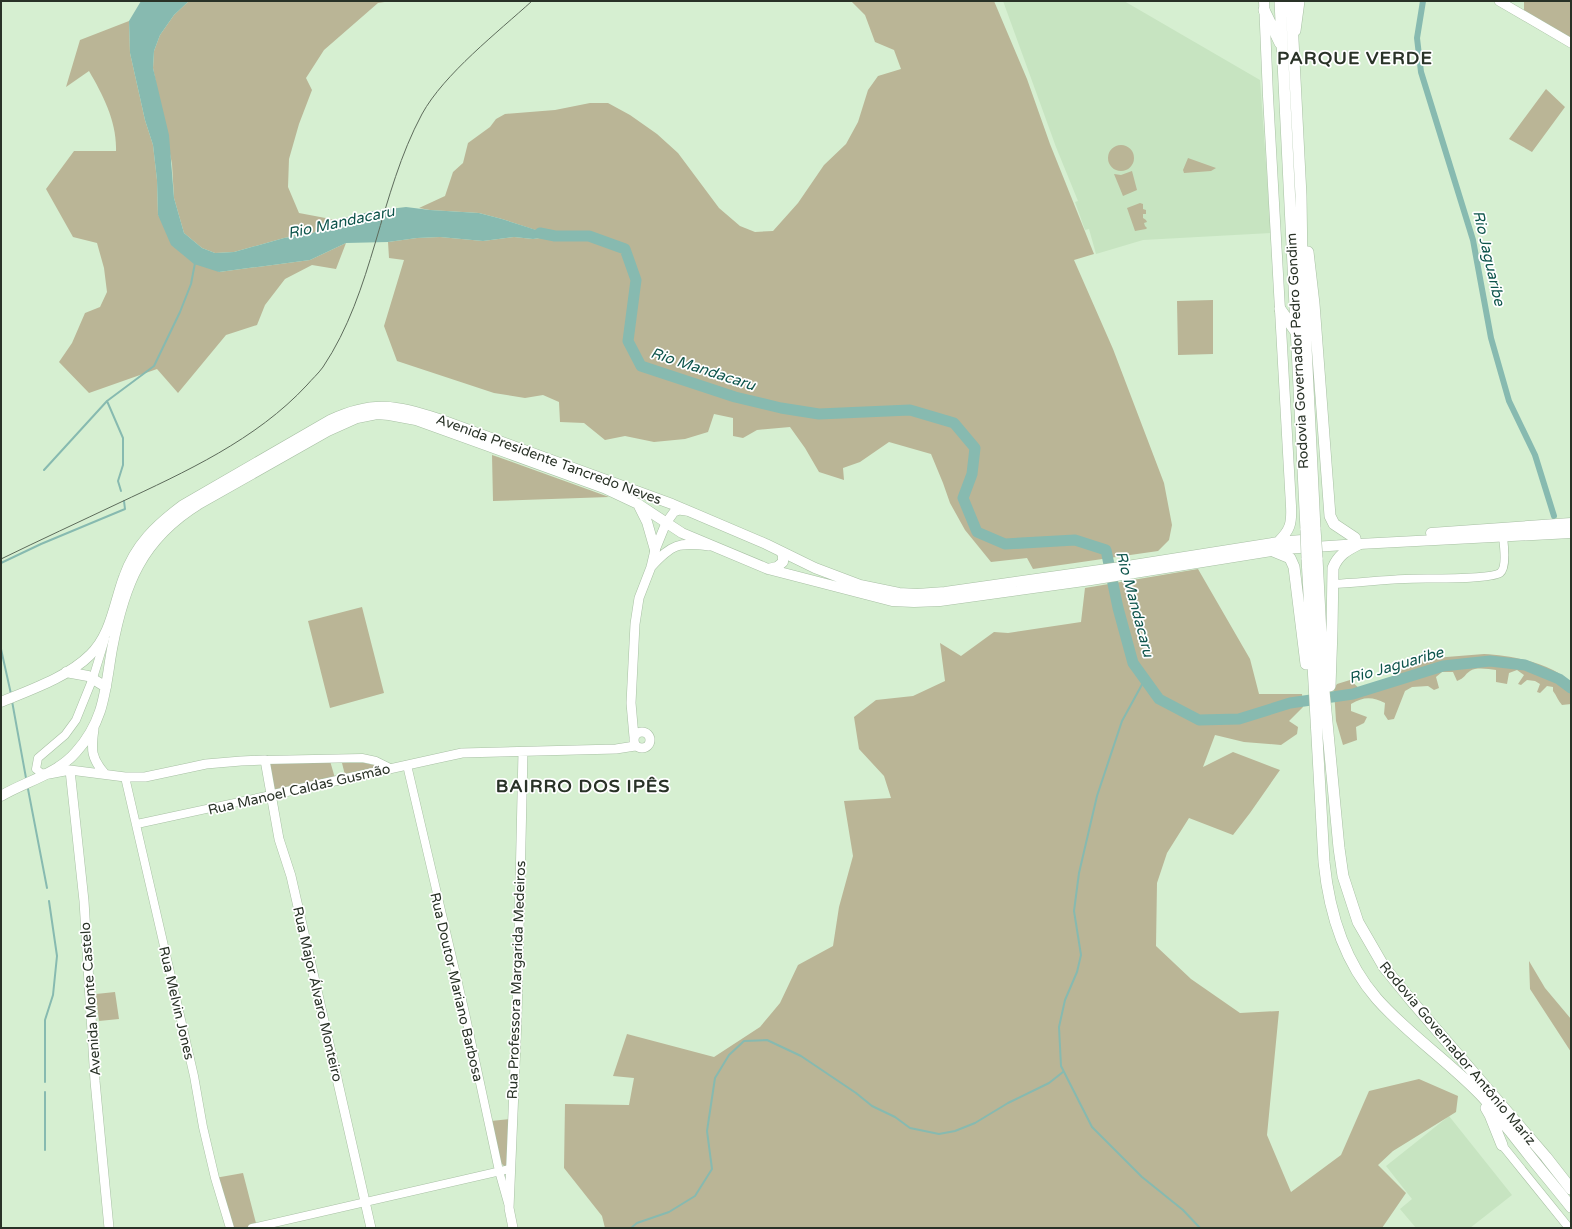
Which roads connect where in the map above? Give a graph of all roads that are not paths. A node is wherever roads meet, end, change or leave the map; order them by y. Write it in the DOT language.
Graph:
graph roads {
  1 [pos="1280,1"];
  2 [pos="1290,1"];
  3 [pos="1300,1"];
  4 [pos="1499,1"];
  5 [pos="1264,5"];
  6 [pos="1571,43"];
  7 [pos="1287,50"];
  8 [pos="1301,196"];
  9 [pos="1280,309"];
  10 [pos="1296,333"];
  11 [pos="638,504"];
  12 [pos="688,511"];
  13 [pos="666,523"];
  14 [pos="1571,523"];
  15 [pos="1571,533"];
  16 [pos="1504,537"];
  17 [pos="1357,541"];
  18 [pos="1310,543"];
  19 [pos="710,546"];
  20 [pos="1275,547"];
  21 [pos="654,550"];
  22 [pos="780,551"];
  23 [pos="651,568"];
  24 [pos="768,570"];
  25 [pos="1090,576"];
  26 [pos="1332,584"];
  27 [pos="111,621"];
  28 [pos="66,672"];
  29 [pos="93,678"];
  30 [pos="106,687"];
  31 [pos="1320,694"];
  32 [pos="633,695"];
  33 [pos="1,702"];
  34 [pos="1321,719"];
  35 [pos="94,728"];
  36 [pos="645,732"];
  37 [pos="635,741"];
  38 [pos="523,752"];
  39 [pos="265,760"];
  40 [pos="407,765"];
  41 [pos="390,768"];
  42 [pos="70,770"];
  43 [pos="48,774"];
  44 [pos="106,774"];
  45 [pos="125,777"];
  46 [pos="271,795"];
  47 [pos="1,796"];
  48 [pos="137,824"];
  49 [pos="1462,1076"];
  50 [pos="1502,1145"];
  51 [pos="510,1169"];
  52 [pos="499,1171"];
  53 [pos="1571,1189"];
  54 [pos="365,1202"];
  55 [pos="1571,1207"];
  56 [pos="509,1208"];
  57 [pos="109,1228"];
  58 [pos="230,1228"];
  59 [pos="252,1228"];
  60 [pos="371,1228"];
  61 [pos="513,1228"];
  62 [pos="1569,1228"];
  1 -- 7 [label="highway, Rodovia Governador Pedro Gondim"];
  2 -- 7 [label="highway, Rodovia Governador Pedro Gondim"];
  3 -- 7 [label="main road"];
  4 -- 6 [label="main road"];
  5 -- 7 [label="highway"];
  5 -- 9 [label="main road"];
  7 -- 8 [label="highway, Rodovia Governador Pedro Gondim"];
  7 -- 10 [label="highway, Rodovia Governador Pedro Gondim"];
  8 -- 17 [label="highway"];
  8 -- 18 [label="highway, Rodovia Governador Pedro Gondim"];
  9 -- 10 [label="highway"];
  9 -- 20 [label="main road"];
  10 -- 18 [label="highway, Rodovia Governador Pedro Gondim"];
  11 -- 13 [label="main road, Avenida Presidente Tancredo Neves"];
  11 -- 21 [label="main road"];
  11 -- 30 [label="main road, Avenida Presidente Tancredo Neves"];
  12 -- 13 [label="main road"];
  12 -- 22 [label="main road, Avenida Presidente Tancredo Neves"];
  12 -- 27 [label="main road, Avenida Presidente Tancredo Neves"];
  13 -- 19 [label="main road, Avenida Presidente Tancredo Neves"];
  13 -- 21 [label="main road"];
  14 -- 17 [label="main road"];
  15 -- 16 [label="main road"];
  16 -- 17 [label="main road"];
  16 -- 26 [label="street"];
  17 -- 18 [label="main road, Avenida Presidente Tancredo Neves"];
  17 -- 26 [label="highway"];
  18 -- 20 [label="main road, Avenida Presidente Tancredo Neves"];
  18 -- 31 [label="highway, Rodovia Governador Pedro Gondim"];
  19 -- 23 [label="main road"];
  19 -- 24 [label="main road, Avenida Presidente Tancredo Neves"];
  20 -- 25 [label="main road, Avenida Presidente Tancredo Neves"];
  20 -- 31 [label="highway"];
  21 -- 23 [label="main road"];
  22 -- 24 [label="main road"];
  22 -- 25 [label="main road, Avenida Presidente Tancredo Neves"];
  23 -- 32 [label="main road"];
  24 -- 25 [label="main road, Avenida Presidente Tancredo Neves"];
  26 -- 31 [label="highway"];
  27 -- 28 [label="main road"];
  27 -- 29 [label="street, Avenida Presidente Tancredo Neves"];
  28 -- 29 [label="main road"];
  28 -- 33 [label="main road"];
  29 -- 30 [label="main road"];
  29 -- 43 [label="street, Avenida Presidente Tancredo Neves"];
  30 -- 35 [label="main road, Avenida Presidente Tancredo Neves"];
  31 -- 34 [label="highway"];
  31 -- 34 [label="highway, Rodovia Governador Antônio Mariz"];
  32 -- 36 [label="main road"];
  32 -- 37 [label="main road"];
  34 -- 49 [label="highway, Rodovia Governador Antônio Mariz"];
  34 -- 53 [label="highway, Rodovia Governador Antônio Mariz"];
  35 -- 43 [label="main road, Avenida Presidente Tancredo Neves"];
  35 -- 44 [label="main road, Avenida Presidente Tancredo Neves"];
  36 -- 37 [label="main road"];
  36 -- 37 [label="main road"];
  37 -- 38 [label="main road, Rua Manoel Caldas Gusmão"];
  38 -- 40 [label="main road, Rua Manoel Caldas Gusmão"];
  38 -- 51 [label="main road, Rua Professora Margarida Medeiros"];
  39 -- 41 [label="street"];
  39 -- 45 [label="main road"];
  39 -- 46 [label="main road, Rua Major Álvaro Monteiro"];
  40 -- 41 [label="main road, Rua Manoel Caldas Gusmão"];
  40 -- 52 [label="street, Rua Doutor Mariano Barbosa"];
  41 -- 46 [label="main road, Rua Manoel Caldas Gusmão"];
  42 -- 43 [label="main road"];
  42 -- 44 [label="main road"];
  42 -- 57 [label="main road, Avenida Monte Castelo"];
  43 -- 47 [label="main road"];
  44 -- 45 [label="main road"];
  45 -- 48 [label="street, Rua Melvin Jones"];
  46 -- 48 [label="street, Rua Manoel Caldas Gusmão"];
  46 -- 54 [label="main road, Rua Major Álvaro Monteiro"];
  48 -- 58 [label="street, Rua Melvin Jones"];
  49 -- 50 [label="highway"];
  49 -- 55 [label="highway, Rodovia Governador Antônio Mariz"];
  50 -- 62 [label="street"];
  51 -- 52 [label="street"];
  51 -- 56 [label="main road, Rua Professora Margarida Medeiros"];
  52 -- 54 [label="street"];
  52 -- 56 [label="street, Rua Doutor Mariano Barbosa"];
  54 -- 59 [label="street"];
  54 -- 60 [label="main road, Rua Major Álvaro Monteiro"];
  56 -- 61 [label="main road, Rua Professora Margarida Medeiros"];
}
